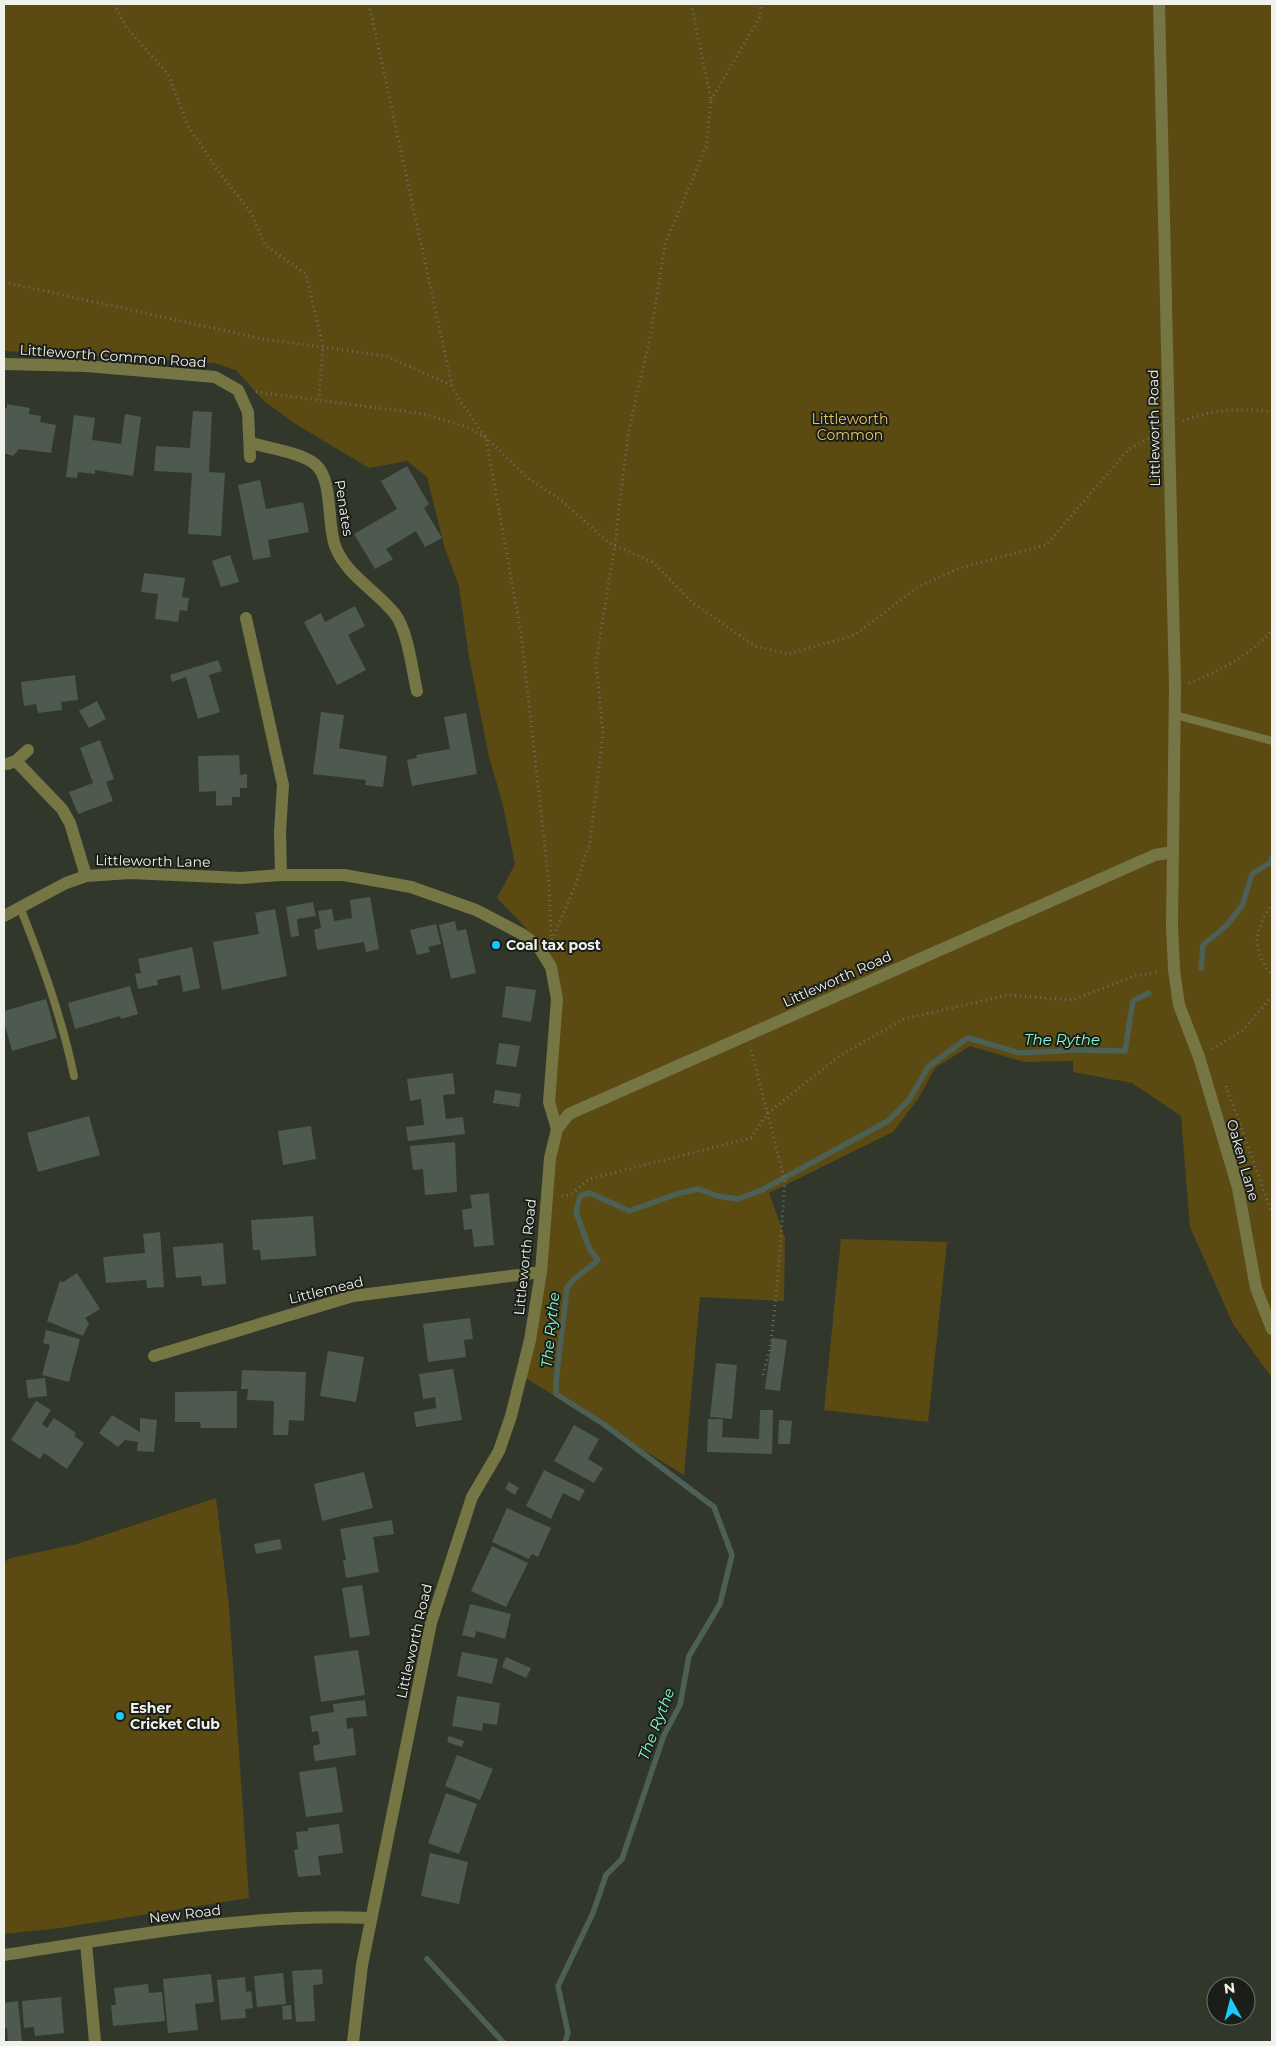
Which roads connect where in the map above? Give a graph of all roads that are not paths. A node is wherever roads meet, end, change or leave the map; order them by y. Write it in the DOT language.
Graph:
graph roads {
  1 [pos="1159,4"];
  2 [pos="4,364"];
  3 [pos="251,443"];
  4 [pos="250,457"];
  5 [pos="246,618"];
  6 [pos="417,691"];
  7 [pos="1175,715"];
  8 [pos="1272,741"];
  9 [pos="28,750"];
  10 [pos="1173,852"];
  11 [pos="281,875"];
  12 [pos="86,876"];
  13 [pos="20,907"];
  14 [pos="4,916"];
  15 [pos="1199,1057"];
  16 [pos="74,1076"];
  17 [pos="557,1129"];
  18 [pos="541,1272"];
  19 [pos="1272,1329"];
  20 [pos="154,1356"];
  21 [pos="370,1918"];
  22 [pos="86,1943"];
  23 [pos="4,1955"];
  24 [pos="96,2042"];
  25 [pos="353,2042"];
  1 -- 7 [label="street, Littleworth Road"];
  2 -- 3 [label="street, Littleworth Common Road"];
  3 -- 4 [label="street"];
  3 -- 6 [label="street, Penates"];
  5 -- 11 [label="street"];
  7 -- 8 [label="lane"];
  7 -- 10 [label="street, Littleworth Road"];
  9 -- 12 [label="street"];
  10 -- 15 [label="street, Littleworth Road"];
  10 -- 17 [label="street, Littleworth Road"];
  11 -- 12 [label="street, Littleworth Lane"];
  11 -- 17 [label="street, Littleworth Lane"];
  12 -- 13 [label="street, Littleworth Lane"];
  13 -- 14 [label="street, Littleworth Lane"];
  13 -- 16 [label="lane"];
  15 -- 19 [label="street, Oaken Lane"];
  17 -- 18 [label="street, Littleworth Road"];
  18 -- 20 [label="street, Littlemead"];
  18 -- 21 [label="street, Littleworth Road"];
  21 -- 22 [label="street, New Road"];
  21 -- 25 [label="street, Littleworth Road"];
  22 -- 23 [label="street, New Road"];
  22 -- 24 [label="street"];
}
